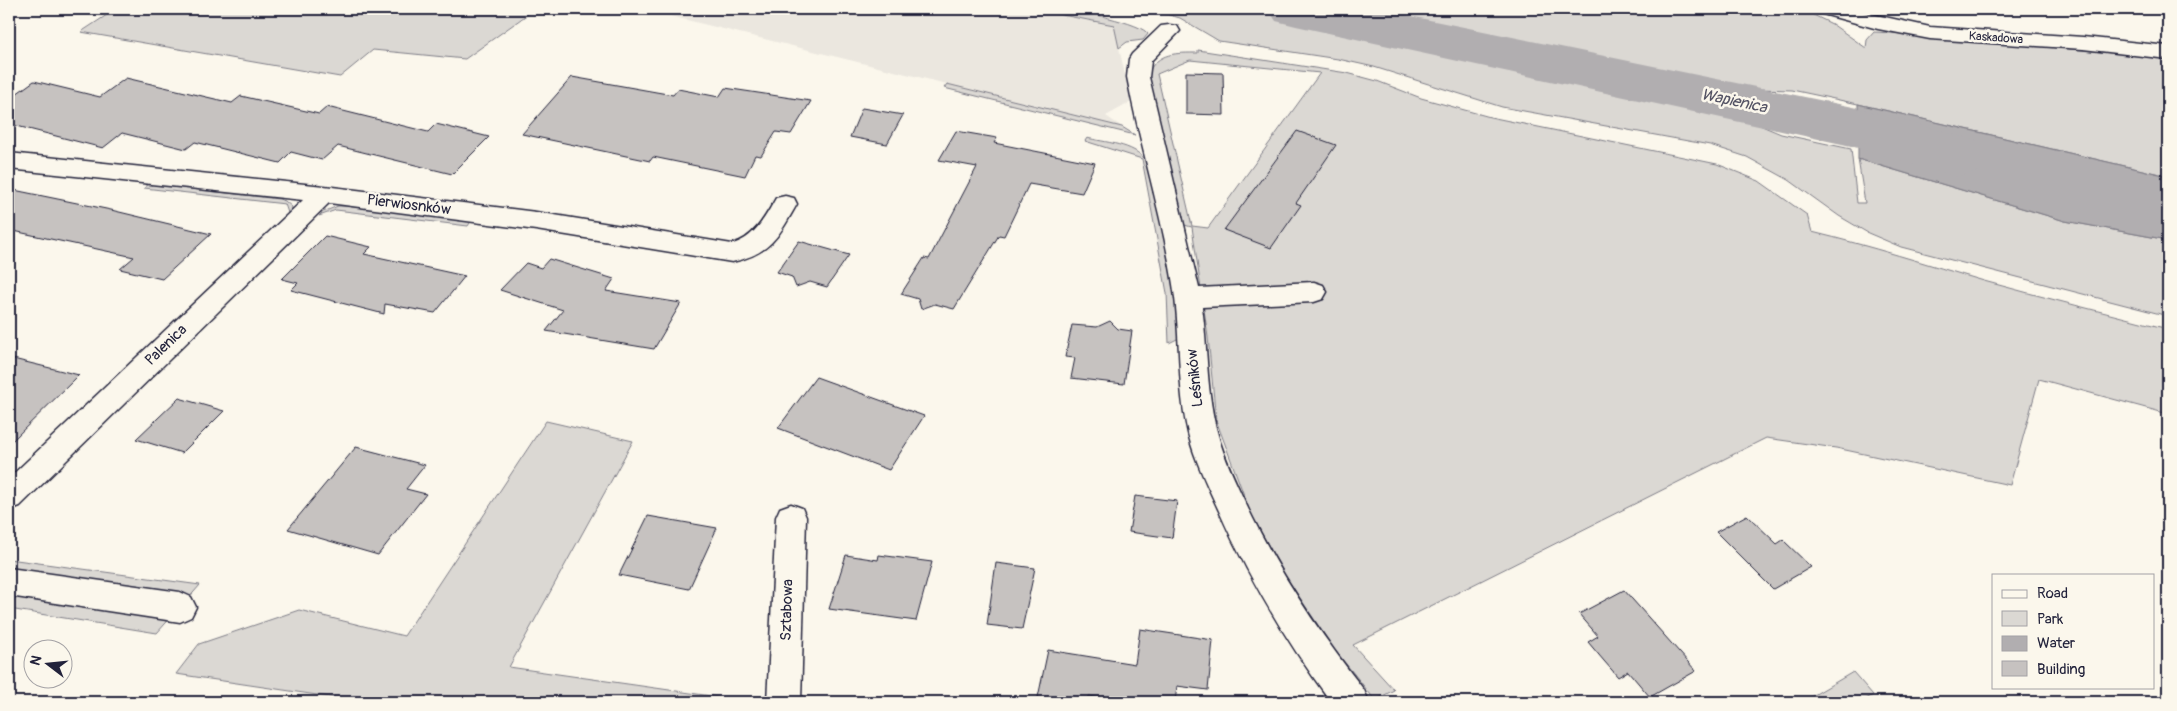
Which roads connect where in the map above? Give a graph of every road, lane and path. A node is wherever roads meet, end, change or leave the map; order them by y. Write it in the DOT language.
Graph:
graph roads {
  1 [pos="1826,9"];
  2 [pos="1169,31"];
  3 [pos="2168,53"];
  4 [pos="9,161"];
  5 [pos="324,194"];
  6 [pos="785,204"];
  7 [pos="1314,292"];
  8 [pos="1188,298"];
  9 [pos="9,497"];
  10 [pos="791,517"];
  11 [pos="9,582"];
  12 [pos="180,607"];
  13 [pos="784,702"];
  14 [pos="1352,702"];
  1 -- 3 [label="street, Kaskadowa"];
  2 -- 8 [label="street, Leśników"];
  4 -- 5 [label="street, Pierwiosnków"];
  5 -- 6 [label="street, Pierwiosnków"];
  5 -- 9 [label="street, Palenica"];
  7 -- 8 [label="street"];
  8 -- 14 [label="street, Leśników"];
  10 -- 13 [label="street, Sztabowa"];
  11 -- 12 [label="street"];
}
